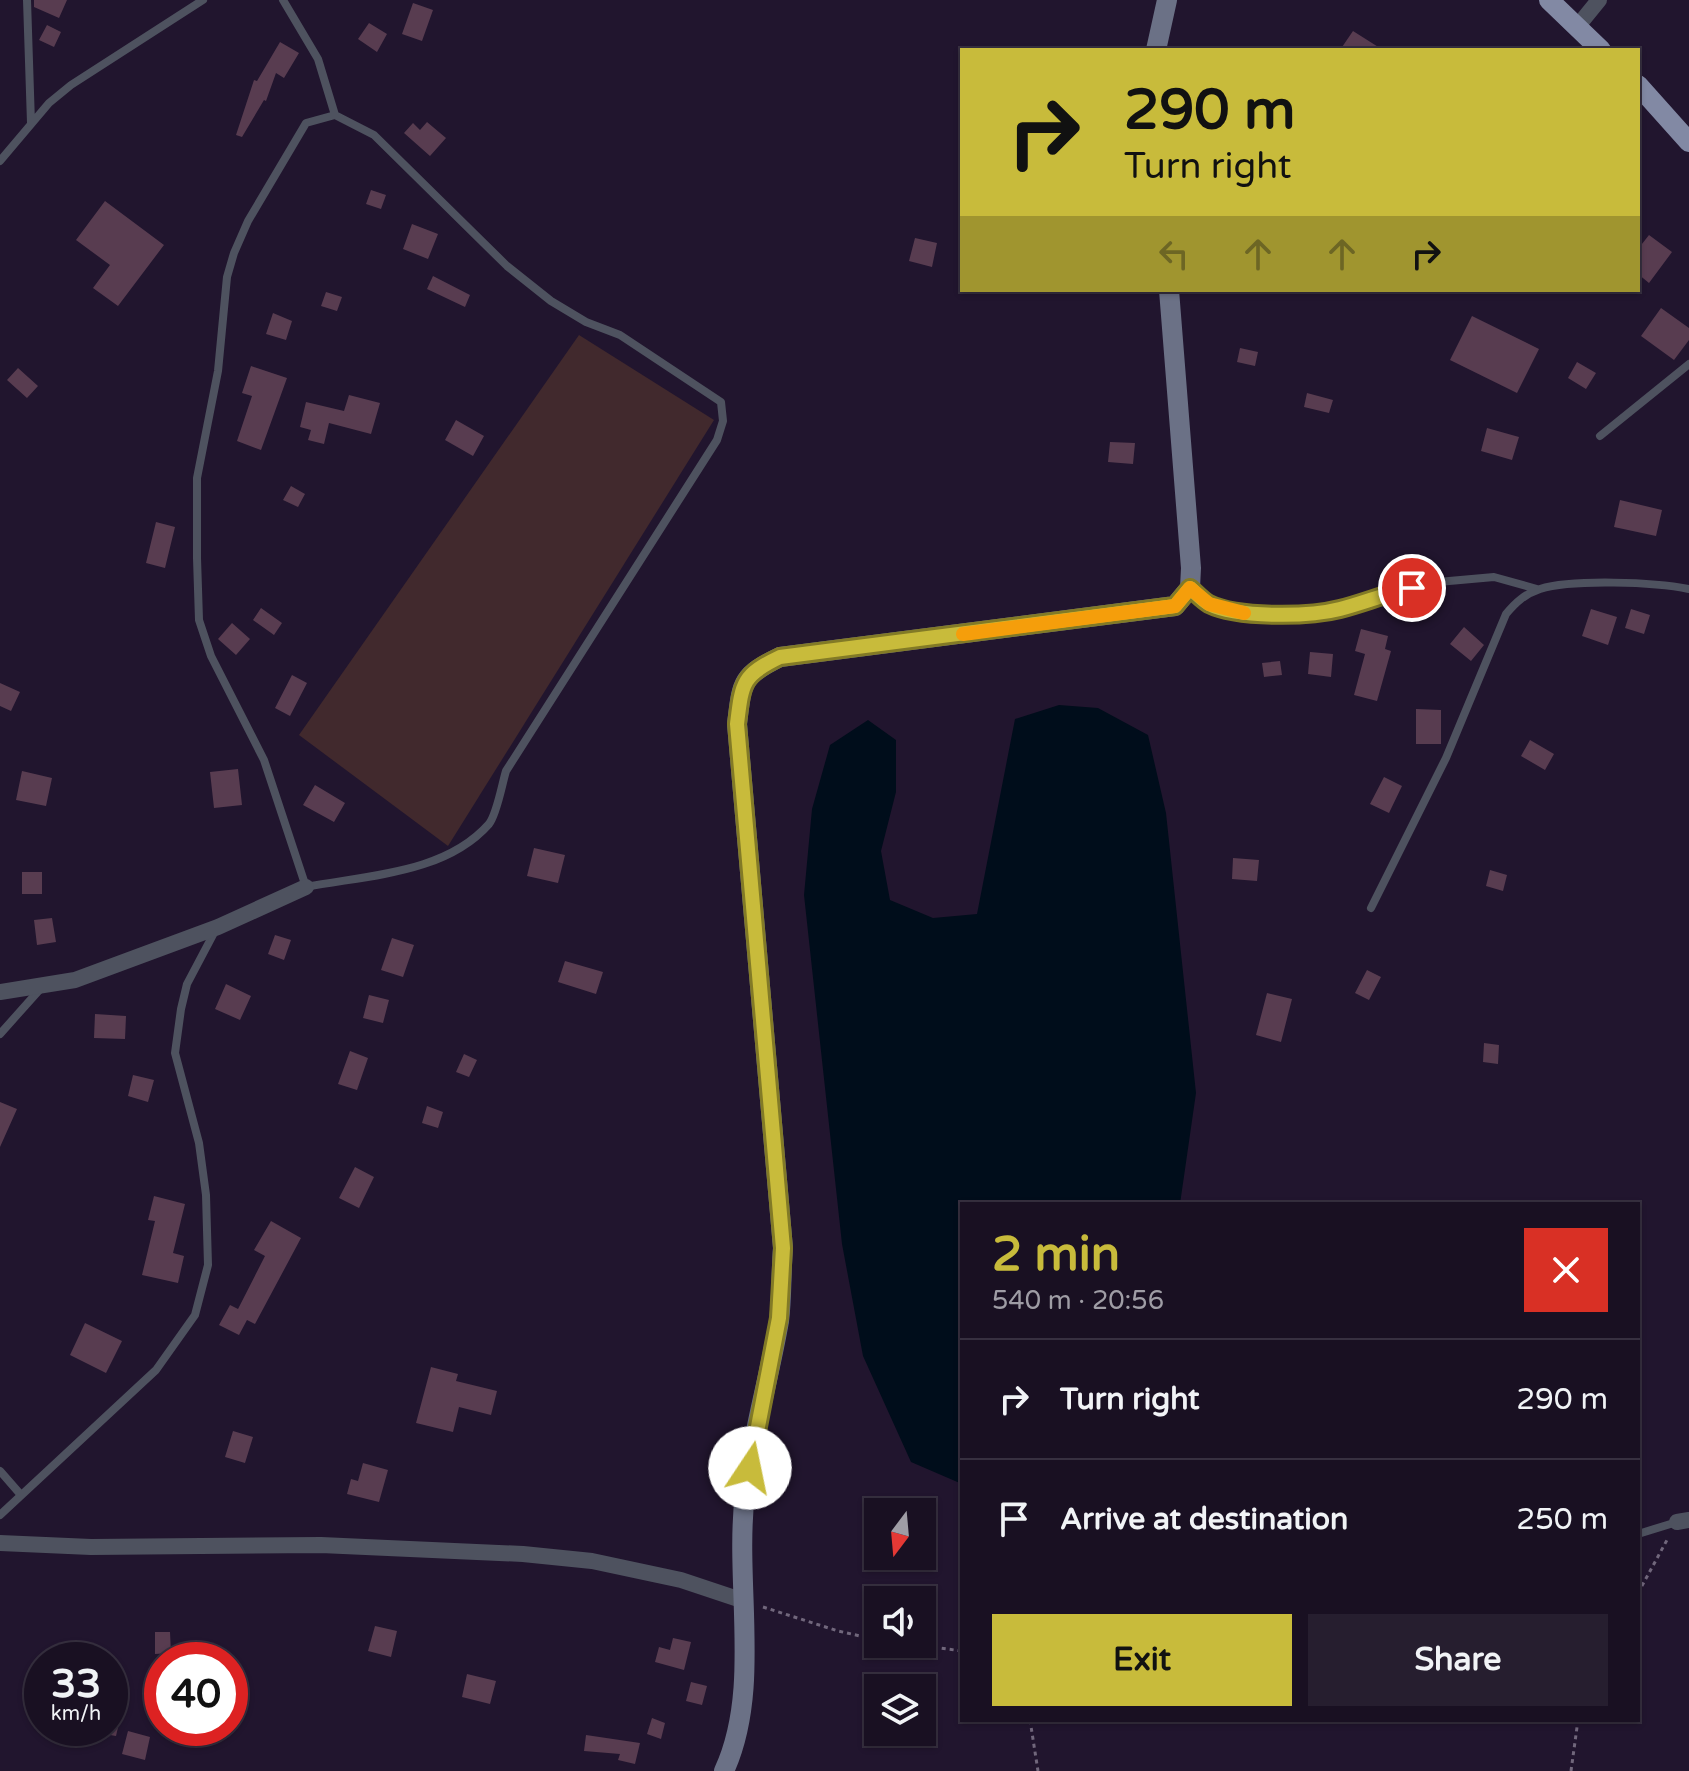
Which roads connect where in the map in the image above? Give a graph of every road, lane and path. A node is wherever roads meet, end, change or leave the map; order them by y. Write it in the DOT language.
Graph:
graph roads {
  1 [pos="27,0"];
  2 [pos="203,0"];
  3 [pos="283,0"];
  4 [pos="1167,0"];
  5 [pos="1549,0"];
  6 [pos="1599,0"];
  7 [pos="1577,27"];
  8 [pos="1156,48"];
  9 [pos="1599,48"];
  10 [pos="1640,87"];
  11 [pos="1653,100"];
  12 [pos="335,115"];
  13 [pos="31,124"];
  14 [pos="1689,125"];
  15 [pos="1689,142"];
  16 [pos="0,161"];
  17 [pos="1169,292"];
  18 [pos="1689,364"];
  19 [pos="1600,436"];
  20 [pos="1190,588"];
  21 [pos="1689,589"];
  22 [pos="1538,590"];
  23 [pos="306,887"];
  24 [pos="1371,908"];
  25 [pos="218,927"];
  26 [pos="42,987"];
  27 [pos="0,992"];
  28 [pos="0,1034"];
  29 [pos="0,1471"];
  30 [pos="21,1495"];
  31 [pos="0,1515"];
  32 [pos="1683,1521"];
  33 [pos="1640,1533"];
  34 [pos="0,1543"];
  35 [pos="1640,1590"];
  36 [pos="744,1601"];
  37 [pos="864,1637"];
  38 [pos="936,1648"];
  39 [pos="960,1651"];
  40 [pos="1030,1722"];
  41 [pos="1578,1722"];
  42 [pos="724,1771"];
  43 [pos="1038,1771"];
  44 [pos="1571,1771"];
  1 -- 13 [label="lane"];
  2 -- 13 [label="lane"];
  3 -- 12 [label="lane"];
  4 -- 8 [label="street"];
  5 -- 7 [label="main road"];
  6 -- 7 [label="street"];
  7 -- 9 [label="main road"];
  10 -- 11 [label="main road"];
  11 -- 14 [label="main road"];
  11 -- 15 [label="main road"];
  12 -- 23 [label="lane"];
  12 -- 23 [label="lane"];
  13 -- 16 [label="lane"];
  17 -- 20 [label="street"];
  18 -- 19 [label="lane"];
  20 -- 22 [label="lane"];
  20 -- 36 [label="street"];
  21 -- 22 [label="lane"];
  22 -- 24 [label="lane"];
  23 -- 25 [label="street"];
  25 -- 26 [label="street"];
  25 -- 30 [label="lane"];
  26 -- 27 [label="street"];
  26 -- 28 [label="lane"];
  29 -- 30 [label="lane"];
  30 -- 31 [label="lane"];
  32 -- 33 [label="lane"];
  32 -- 35 [label="path"];
  34 -- 36 [label="street"];
  36 -- 37 [label="path"];
  36 -- 42 [label="street"];
  38 -- 39 [label="path"];
  40 -- 43 [label="path"];
  41 -- 44 [label="path"];
}
